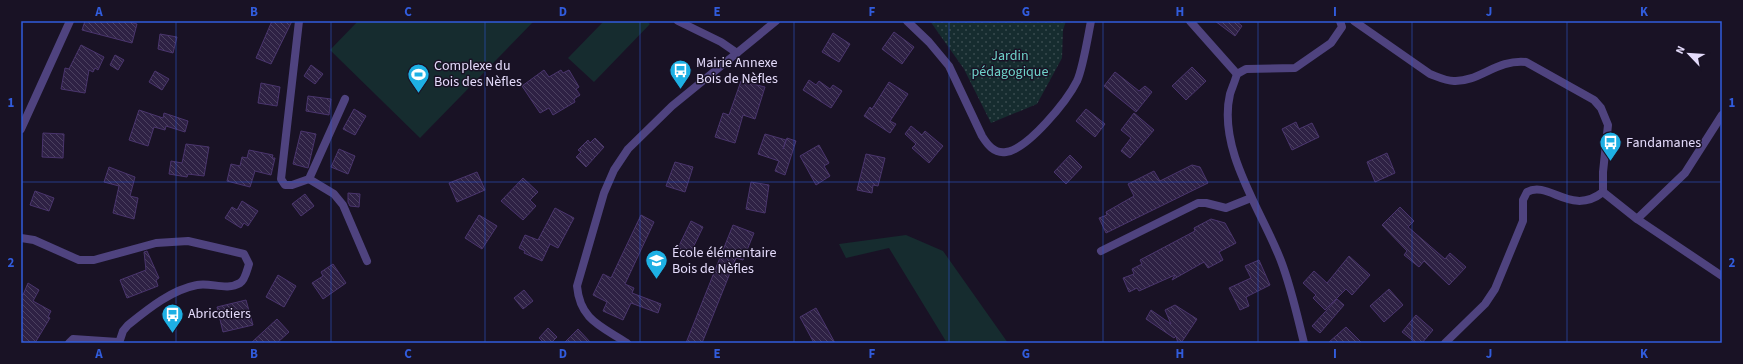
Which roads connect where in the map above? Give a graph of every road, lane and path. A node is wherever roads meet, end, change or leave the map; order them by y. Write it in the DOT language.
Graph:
graph roads {
  1 [pos="70,21"];
  2 [pos="299,21"];
  3 [pos="678,21"];
  4 [pos="776,21"];
  5 [pos="907,21"];
  6 [pos="1091,21"];
  7 [pos="1190,21"];
  8 [pos="1340,21"];
  9 [pos="1354,21"];
  10 [pos="737,53"];
  11 [pos="1237,74"];
  12 [pos="345,99"];
  13 [pos="1722,115"];
  14 [pos="21,129"];
  15 [pos="309,179"];
  16 [pos="1603,192"];
  17 [pos="1251,198"];
  18 [pos="1637,220"];
  19 [pos="21,238"];
  20 [pos="1101,251"];
  21 [pos="367,261"];
  22 [pos="1722,276"];
  23 [pos="119,342"];
  24 [pos="69,343"];
  25 [pos="627,343"];
  26 [pos="1304,343"];
  27 [pos="1445,343"];
  1 -- 14 [label="street"];
  2 -- 15 [label="street"];
  3 -- 10 [label="street"];
  4 -- 10 [label="street"];
  5 -- 6 [label="street"];
  7 -- 11 [label="street"];
  8 -- 11 [label="street"];
  9 -- 16 [label="street"];
  10 -- 25 [label="street"];
  11 -- 17 [label="street"];
  12 -- 15 [label="street"];
  13 -- 18 [label="street"];
  15 -- 21 [label="street"];
  16 -- 18 [label="street"];
  16 -- 27 [label="street"];
  17 -- 20 [label="street"];
  17 -- 26 [label="street"];
  18 -- 22 [label="street"];
  19 -- 23 [label="street"];
  23 -- 24 [label="street"];
}
